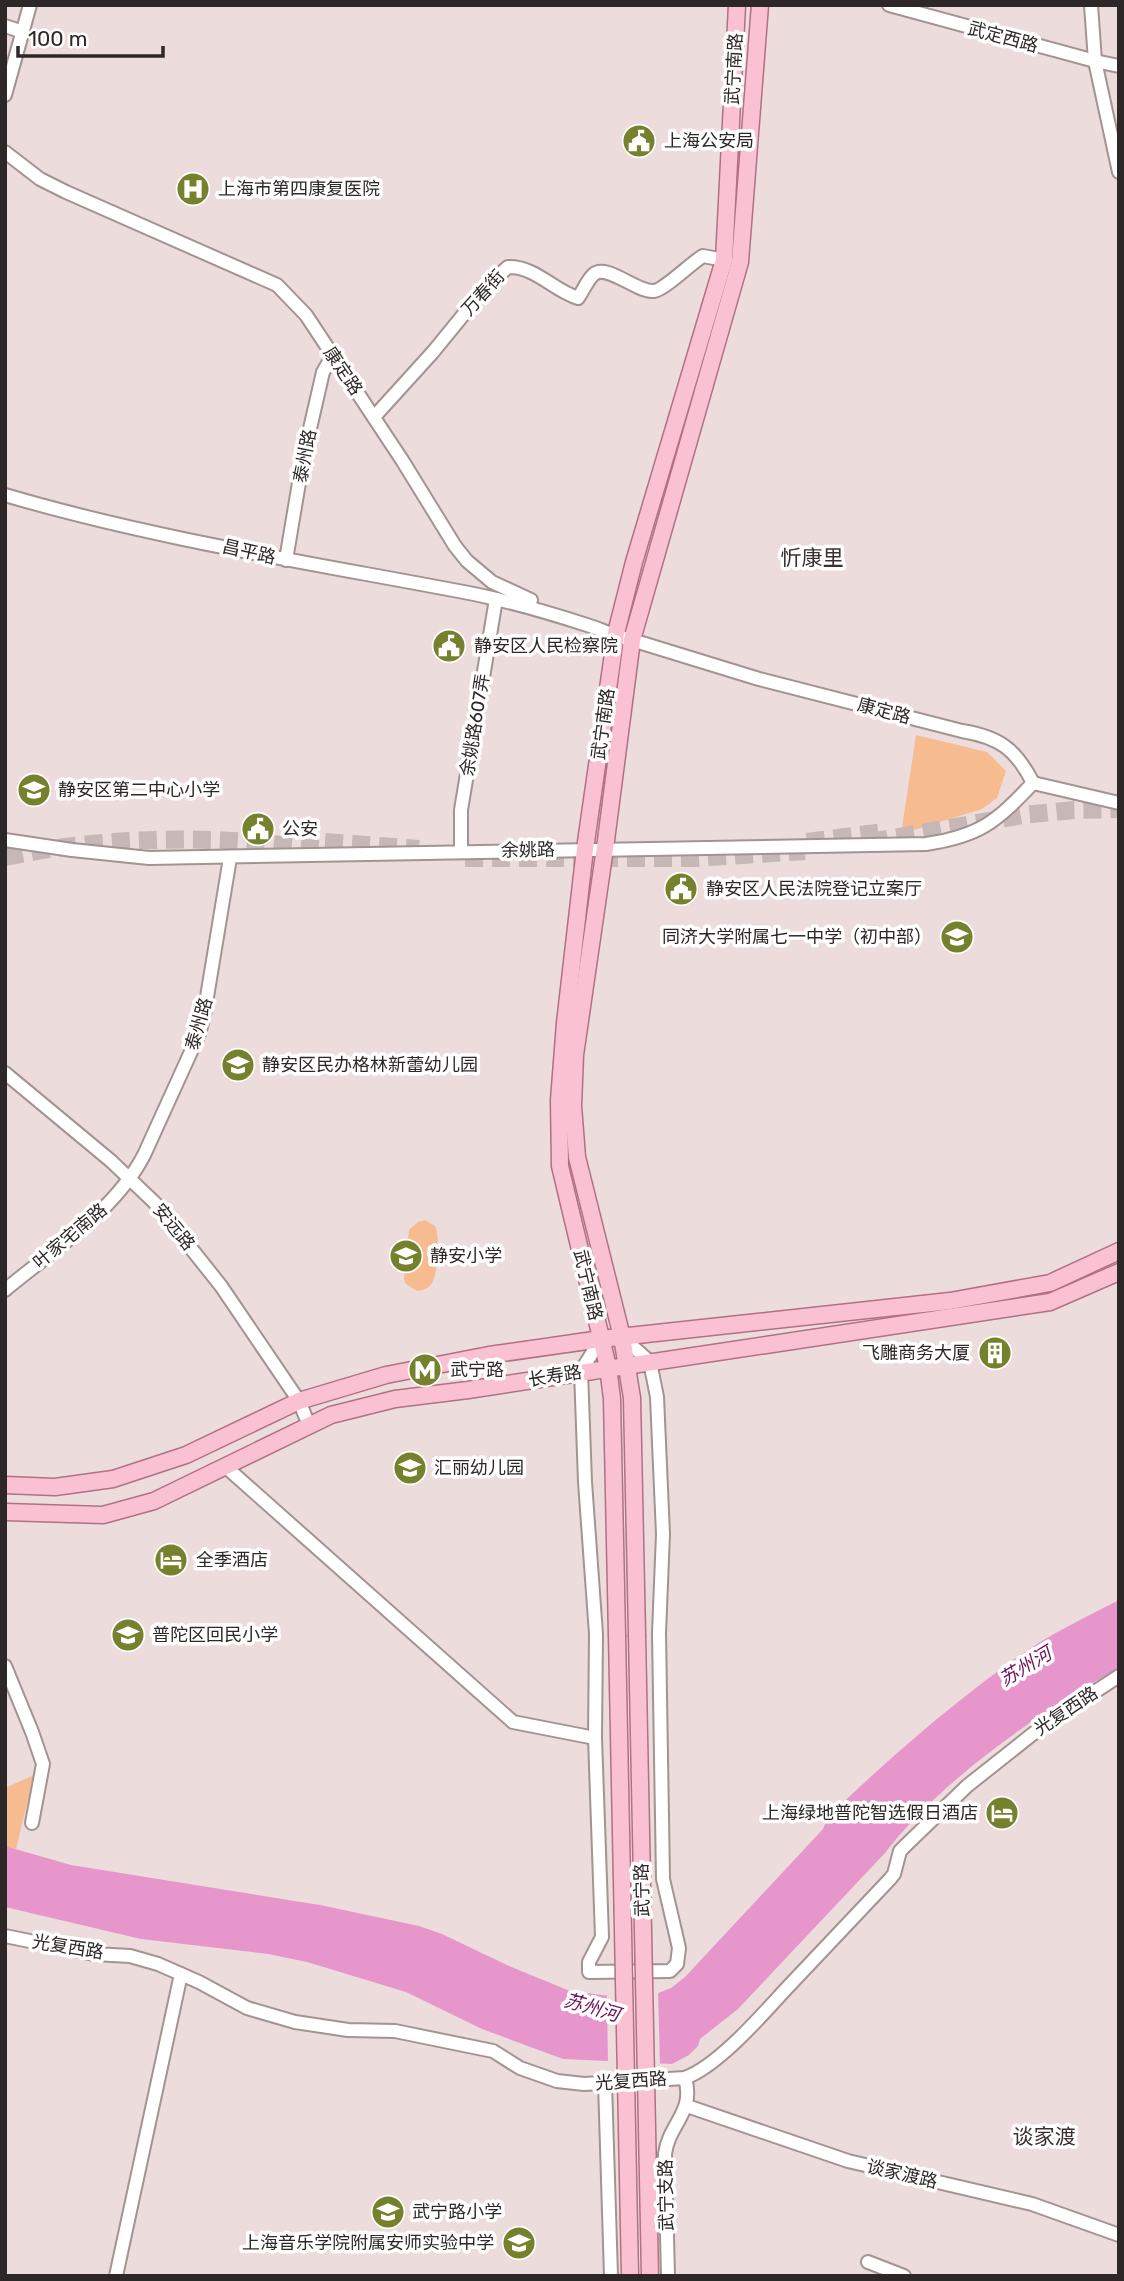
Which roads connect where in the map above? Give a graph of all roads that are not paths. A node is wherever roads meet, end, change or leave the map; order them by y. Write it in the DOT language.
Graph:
graph roads {
  1 [pos="30,5"];
  2 [pos="737,5"];
  3 [pos="760,5"];
  4 [pos="889,5"];
  5 [pos="1091,5"];
  6 [pos="5,26"];
  7 [pos="23,32"];
  8 [pos="1095,61"];
  9 [pos="1119,66"];
  10 [pos="5,95"];
  11 [pos="5,152"];
  12 [pos="1119,172"];
  13 [pos="724,260"];
  14 [pos="333,355"];
  15 [pos="374,417"];
  16 [pos="5,495"];
  17 [pos="286,560"];
  18 [pos="496,599"];
  19 [pos="615,635"];
  20 [pos="632,640"];
  21 [pos="1033,783"];
  22 [pos="1119,803"];
  23 [pos="5,840"];
  24 [pos="605,848"];
  25 [pos="585,849"];
  26 [pos="461,852"];
  27 [pos="230,858"];
  28 [pos="5,1073"];
  29 [pos="131,1178"];
  30 [pos="1119,1251"];
  31 [pos="1119,1272"];
  32 [pos="5,1290"];
  33 [pos="622,1337"];
  34 [pos="601,1339"];
  35 [pos="650,1362"];
  36 [pos="627,1365"];
  37 [pos="608,1367"];
  38 [pos="581,1371"];
  39 [pos="305,1414"];
  40 [pos="226,1467"];
  41 [pos="5,1485"];
  42 [pos="5,1512"];
  43 [pos="5,1666"];
  44 [pos="1119,1676"];
  45 [pos="595,1738"];
  46 [pos="32,1823"];
  47 [pos="5,1936"];
  48 [pos="181,1974"];
  49 [pos="685,2078"];
  50 [pos="605,2083"];
  51 [pos="687,2106"];
  52 [pos="1119,2235"];
  53 [pos="868,2262"];
  54 [pos="116,2276"];
  55 [pos="611,2276"];
  56 [pos="630,2276"];
  57 [pos="650,2276"];
  58 [pos="668,2276"];
  59 [pos="904,2276"];
  1 -- 7 [label="street"];
  2 -- 13 [label="main road, 武宁南路"];
  3 -- 20 [label="main road, 武宁南路"];
  4 -- 8 [label="street, 武定西路"];
  5 -- 8 [label="street"];
  6 -- 7 [label="street"];
  7 -- 10 [label="street"];
  8 -- 9 [label="street, 武定西路"];
  8 -- 12 [label="street"];
  11 -- 14 [label="street, 康定路"];
  13 -- 15 [label="street, 万春街"];
  13 -- 19 [label="main road, 武宁南路"];
  14 -- 15 [label="street, 康定路"];
  14 -- 17 [label="street, 泰州路"];
  15 -- 19 [label="street, 康定路"];
  16 -- 17 [label="street, 昌平路"];
  17 -- 18 [label="street, 昌平路"];
  18 -- 19 [label="street, 康定路"];
  18 -- 26 [label="street, 余姚路607弄"];
  19 -- 20 [label="street, 康定路"];
  19 -- 25 [label="main road, 武宁南路"];
  20 -- 21 [label="street, 康定路"];
  20 -- 24 [label="main road, 武宁南路"];
  21 -- 22 [label="street"];
  21 -- 24 [label="street, 余姚路"];
  23 -- 27 [label="street, 余姚路"];
  24 -- 25 [label="street, 余姚路"];
  24 -- 33 [label="main road, 武宁南路"];
  25 -- 26 [label="street, 余姚路"];
  25 -- 34 [label="main road, 武宁南路"];
  26 -- 27 [label="street, 余姚路"];
  27 -- 29 [label="street, 泰州路"];
  28 -- 29 [label="street, 安远路"];
  29 -- 32 [label="street, 叶家宅南路"];
  29 -- 39 [label="street, 安远路"];
  30 -- 33 [label="main road, 长寿路"];
  31 -- 35 [label="main road, 长寿路"];
  33 -- 34 [label="main road, 长寿路"];
  33 -- 35 [label="street"];
  33 -- 36 [label="main road, 武宁路"];
  34 -- 37 [label="main road, 武宁南路"];
  34 -- 38 [label="street"];
  34 -- 39 [label="main road, 长寿路"];
  35 -- 36 [label="main road, 长寿路"];
  35 -- 45 [label="street"];
  36 -- 37 [label="main road, 长寿路"];
  36 -- 57 [label="main road, 武宁路, bridge"];
  37 -- 38 [label="main road, 长寿路"];
  37 -- 56 [label="main road, 武宁路, bridge"];
  38 -- 39 [label="main road, 长寿路"];
  38 -- 45 [label="street"];
  39 -- 40 [label="main road, 长寿路"];
  39 -- 41 [label="main road, 长寿路"];
  40 -- 42 [label="main road, 长寿路"];
  40 -- 45 [label="street"];
  43 -- 46 [label="street"];
  44 -- 49 [label="street, 光复西路"];
  47 -- 48 [label="street, 光复西路"];
  48 -- 50 [label="street, 光复西路"];
  48 -- 54 [label="street"];
  49 -- 50 [label="street, 光复西路"];
  49 -- 51 [label="street"];
  50 -- 55 [label="street"];
  51 -- 52 [label="street, 谈家渡路"];
  51 -- 58 [label="street, 武宁支路"];
  53 -- 59 [label="street"];
}
